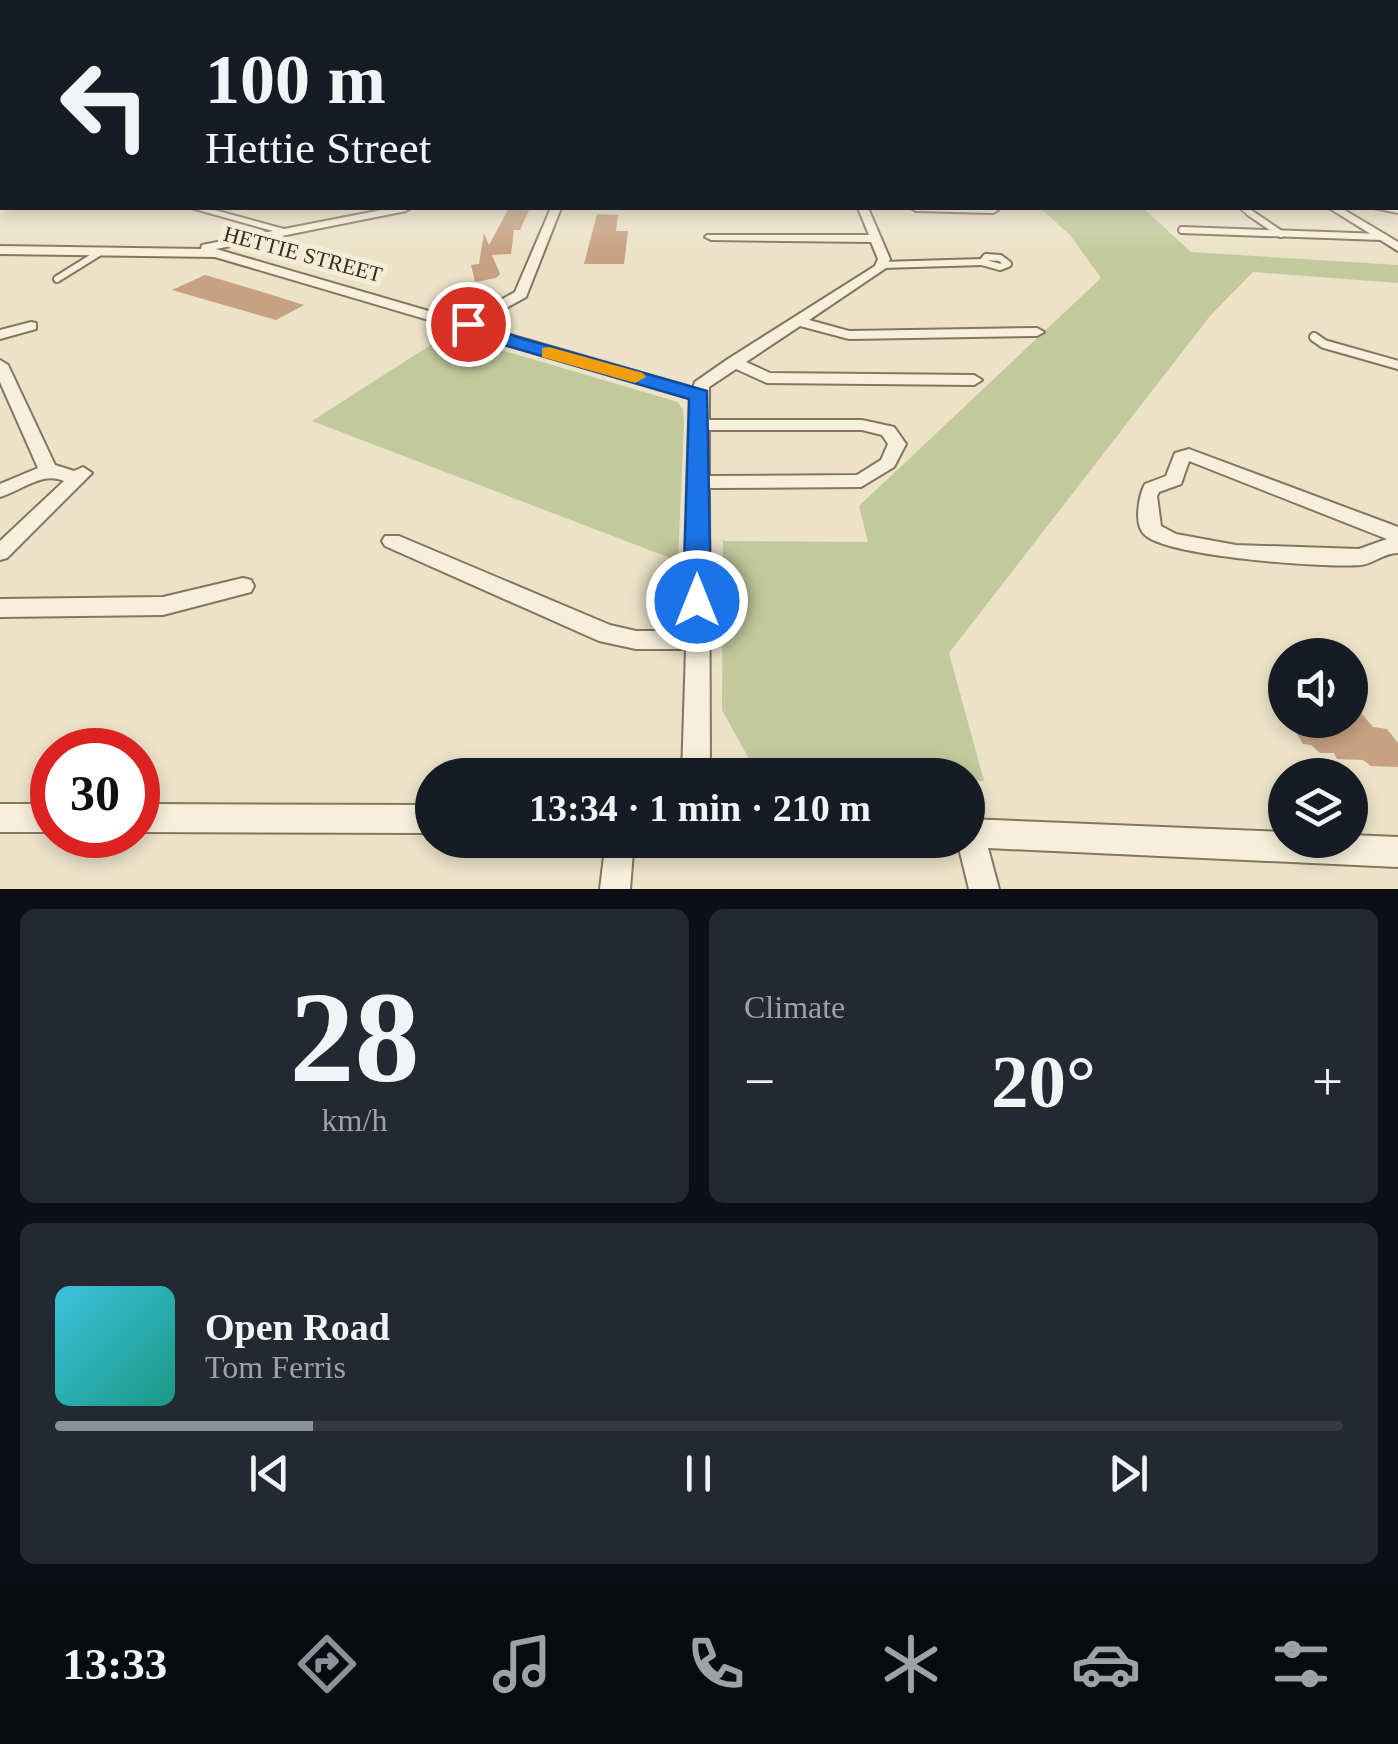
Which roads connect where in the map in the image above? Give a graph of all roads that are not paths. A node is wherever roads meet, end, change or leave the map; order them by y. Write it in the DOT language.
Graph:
graph roads {
  1 [pos="204,210"];
  2 [pos="396,210"];
  3 [pos="555,210"];
  4 [pos="865,210"];
  5 [pos="1246,210"];
  6 [pos="1337,210"];
  7 [pos="1182,230"];
  8 [pos="286,231"];
  9 [pos="1281,234"];
  10 [pos="711,237"];
  11 [pos="1382,237"];
  12 [pos="876,239"];
  13 [pos="1398,247"];
  14 [pos="0,250"];
  15 [pos="102,250"];
  16 [pos="196,251"];
  17 [pos="982,262"];
  18 [pos="882,265"];
  19 [pos="58,279"];
  20 [pos="796,321"];
  21 [pos="468,324"];
  22 [pos="31,326"];
  23 [pos="1036,332"];
  24 [pos="0,334"];
  25 [pos="1314,337"];
  26 [pos="732,362"];
  27 [pos="0,365"];
  28 [pos="1398,365"];
  29 [pos="974,380"];
  30 [pos="699,395"];
  31 [pos="699,425"];
  32 [pos="47,468"];
  33 [pos="698,482"];
  34 [pos="0,491"];
  35 [pos="1398,535"];
  36 [pos="392,540"];
  37 [pos="1398,546"];
  38 [pos="0,553"];
  39 [pos="243,586"];
  40 [pos="0,608"];
  41 [pos="697,640"];
  42 [pos="696,758"];
  43 [pos="0,818"];
  44 [pos="30,818"];
  45 [pos="160,818"];
  46 [pos="415,819"];
  47 [pos="985,834"];
  48 [pos="1398,852"];
  49 [pos="618,858"];
  50 [pos="976,858"];
  51 [pos="614,889"];
  52 [pos="984,889"];
  1 -- 8 [label="street"];
  2 -- 8 [label="street"];
  3 -- 21 [label="street"];
  4 -- 12 [label="street"];
  5 -- 9 [label="lane"];
  6 -- 11 [label="street"];
  7 -- 9 [label="lane"];
  8 -- 16 [label="street"];
  9 -- 11 [label="lane"];
  10 -- 12 [label="street"];
  11 -- 13 [label="street"];
  12 -- 18 [label="street"];
  14 -- 15 [label="street, HETTIE STREET"];
  15 -- 16 [label="street, HETTIE STREET"];
  15 -- 19 [label="lane"];
  16 -- 21 [label="street, HETTIE STREET"];
  17 -- 18 [label="lane"];
  18 -- 20 [label="street"];
  20 -- 23 [label="street"];
  20 -- 26 [label="street"];
  21 -- 30 [label="street, HETTIE STREET"];
  22 -- 24 [label="street"];
  25 -- 28 [label="lane"];
  26 -- 29 [label="street"];
  26 -- 30 [label="street"];
  27 -- 32 [label="street"];
  30 -- 31 [label="street"];
  31 -- 33 [label="street"];
  31 -- 33 [label="street"];
  32 -- 34 [label="street"];
  32 -- 38 [label="street"];
  33 -- 41 [label="street"];
  35 -- 37 [label="street"];
  36 -- 41 [label="street"];
  39 -- 40 [label="street"];
  41 -- 42 [label="street"];
  43 -- 44 [label="street"];
  45 -- 46 [label="street"];
  47 -- 48 [label="street"];
  49 -- 51 [label="street"];
  50 -- 52 [label="street"];
}
